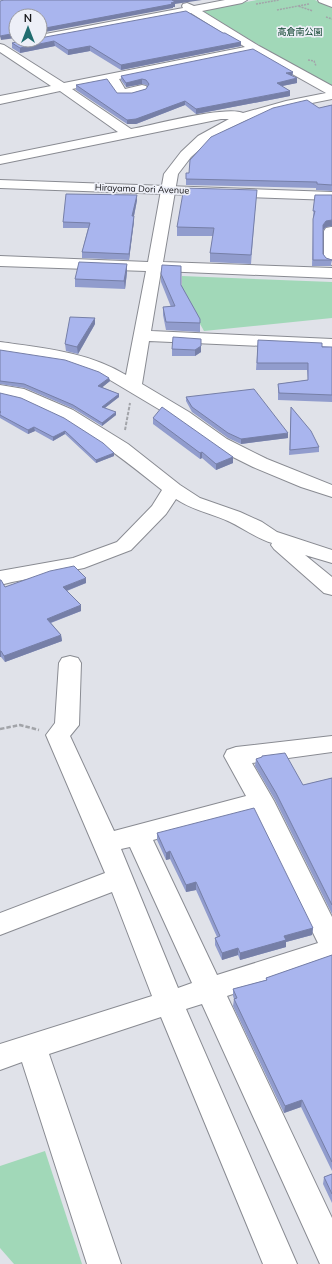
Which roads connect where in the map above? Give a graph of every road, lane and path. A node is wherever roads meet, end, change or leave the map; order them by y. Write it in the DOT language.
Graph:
graph roads {
  1 [pos="5,0"];
  2 [pos="174,0"];
  3 [pos="279,0"];
  4 [pos="323,0"];
  5 [pos="0,1"];
  6 [pos="246,2"];
  7 [pos="332,4"];
  8 [pos="298,6"];
  9 [pos="193,9"];
  10 [pos="277,10"];
  11 [pos="48,36"];
  12 [pos="0,46"];
  13 [pos="255,48"];
  14 [pos="189,51"];
  15 [pos="201,59"];
  16 [pos="132,62"];
  17 [pos="177,64"];
  18 [pos="214,68"];
  19 [pos="146,70"];
  20 [pos="190,72"];
  21 [pos="112,77"];
  22 [pos="63,88"];
  23 [pos="142,89"];
  24 [pos="332,91"];
  25 [pos="332,95"];
  26 [pos="0,100"];
  27 [pos="243,116"];
  28 [pos="129,134"];
  29 [pos="0,160"];
  30 [pos="0,184"];
  31 [pos="167,190"];
  32 [pos="332,196"];
  33 [pos="331,230"];
  34 [pos="332,260"];
  35 [pos="0,261"];
  36 [pos="154,266"];
  37 [pos="332,273"];
  38 [pos="141,336"];
  39 [pos="332,344"];
  40 [pos="0,347"];
  41 [pos="133,385"];
  42 [pos="0,390"];
  43 [pos="121,448"];
  44 [pos="173,489"];
  45 [pos="332,491"];
  46 [pos="270,536"];
  47 [pos="332,557"];
  48 [pos="0,579"];
  49 [pos="332,588"];
  50 [pos="70,663"];
  51 [pos="0,729"];
  52 [pos="58,735"];
  53 [pos="332,744"];
  54 [pos="261,801"];
  55 [pos="138,835"];
  56 [pos="106,843"];
  57 [pos="119,878"];
  58 [pos="0,924"];
  59 [pos="332,944"];
  60 [pos="332,950"];
  61 [pos="210,989"];
  62 [pos="168,1002"];
  63 [pos="32,1047"];
  64 [pos="0,1057"];
  65 [pos="332,1254"];
  66 [pos="104,1264"];
  67 [pos="280,1264"];
  1 -- 5 [label="street"];
  2 -- 9 [label="street"];
  3 -- 6 [label="path"];
  4 -- 7 [label="street"];
  6 -- 9 [label="street"];
  8 -- 10 [label="path"];
  9 -- 11 [label="street"];
  9 -- 13 [label="street"];
  12 -- 22 [label="street"];
  13 -- 15 [label="street"];
  13 -- 24 [label="street"];
  14 -- 15 [label="street"];
  15 -- 17 [label="street"];
  15 -- 18 [label="street"];
  16 -- 19 [label="street"];
  17 -- 19 [label="street"];
  17 -- 20 [label="street"];
  19 -- 21 [label="street"];
  21 -- 22 [label="street"];
  21 -- 23 [label="street"];
  22 -- 26 [label="street"];
  22 -- 28 [label="street"];
  25 -- 27 [label="street"];
  27 -- 28 [label="street"];
  27 -- 31 [label="street"];
  28 -- 29 [label="street"];
  30 -- 31 [label="street, Hirayama Dori Avenue"];
  31 -- 32 [label="street, Hirayama Dori Avenue"];
  31 -- 36 [label="street"];
  33 -- 34 [label="street"];
  35 -- 36 [label="street"];
  36 -- 37 [label="street"];
  36 -- 38 [label="street"];
  38 -- 39 [label="street"];
  38 -- 41 [label="street"];
  40 -- 41 [label="street"];
  41 -- 43 [label="path"];
  41 -- 45 [label="street"];
  42 -- 43 [label="street"];
  43 -- 44 [label="street"];
  44 -- 46 [label="street"];
  44 -- 48 [label="street"];
  46 -- 47 [label="street"];
  46 -- 49 [label="street"];
  50 -- 52 [label="street"];
  51 -- 52 [label="path"];
  52 -- 56 [label="street"];
  53 -- 54 [label="street"];
  54 -- 55 [label="street"];
  54 -- 59 [label="street"];
  55 -- 56 [label="street"];
  55 -- 61 [label="street"];
  56 -- 57 [label="street"];
  57 -- 58 [label="street"];
  57 -- 62 [label="street"];
  60 -- 61 [label="street"];
  61 -- 62 [label="street"];
  61 -- 65 [label="street"];
  62 -- 63 [label="street"];
  62 -- 67 [label="street"];
  63 -- 64 [label="street"];
  63 -- 66 [label="street"];
}
